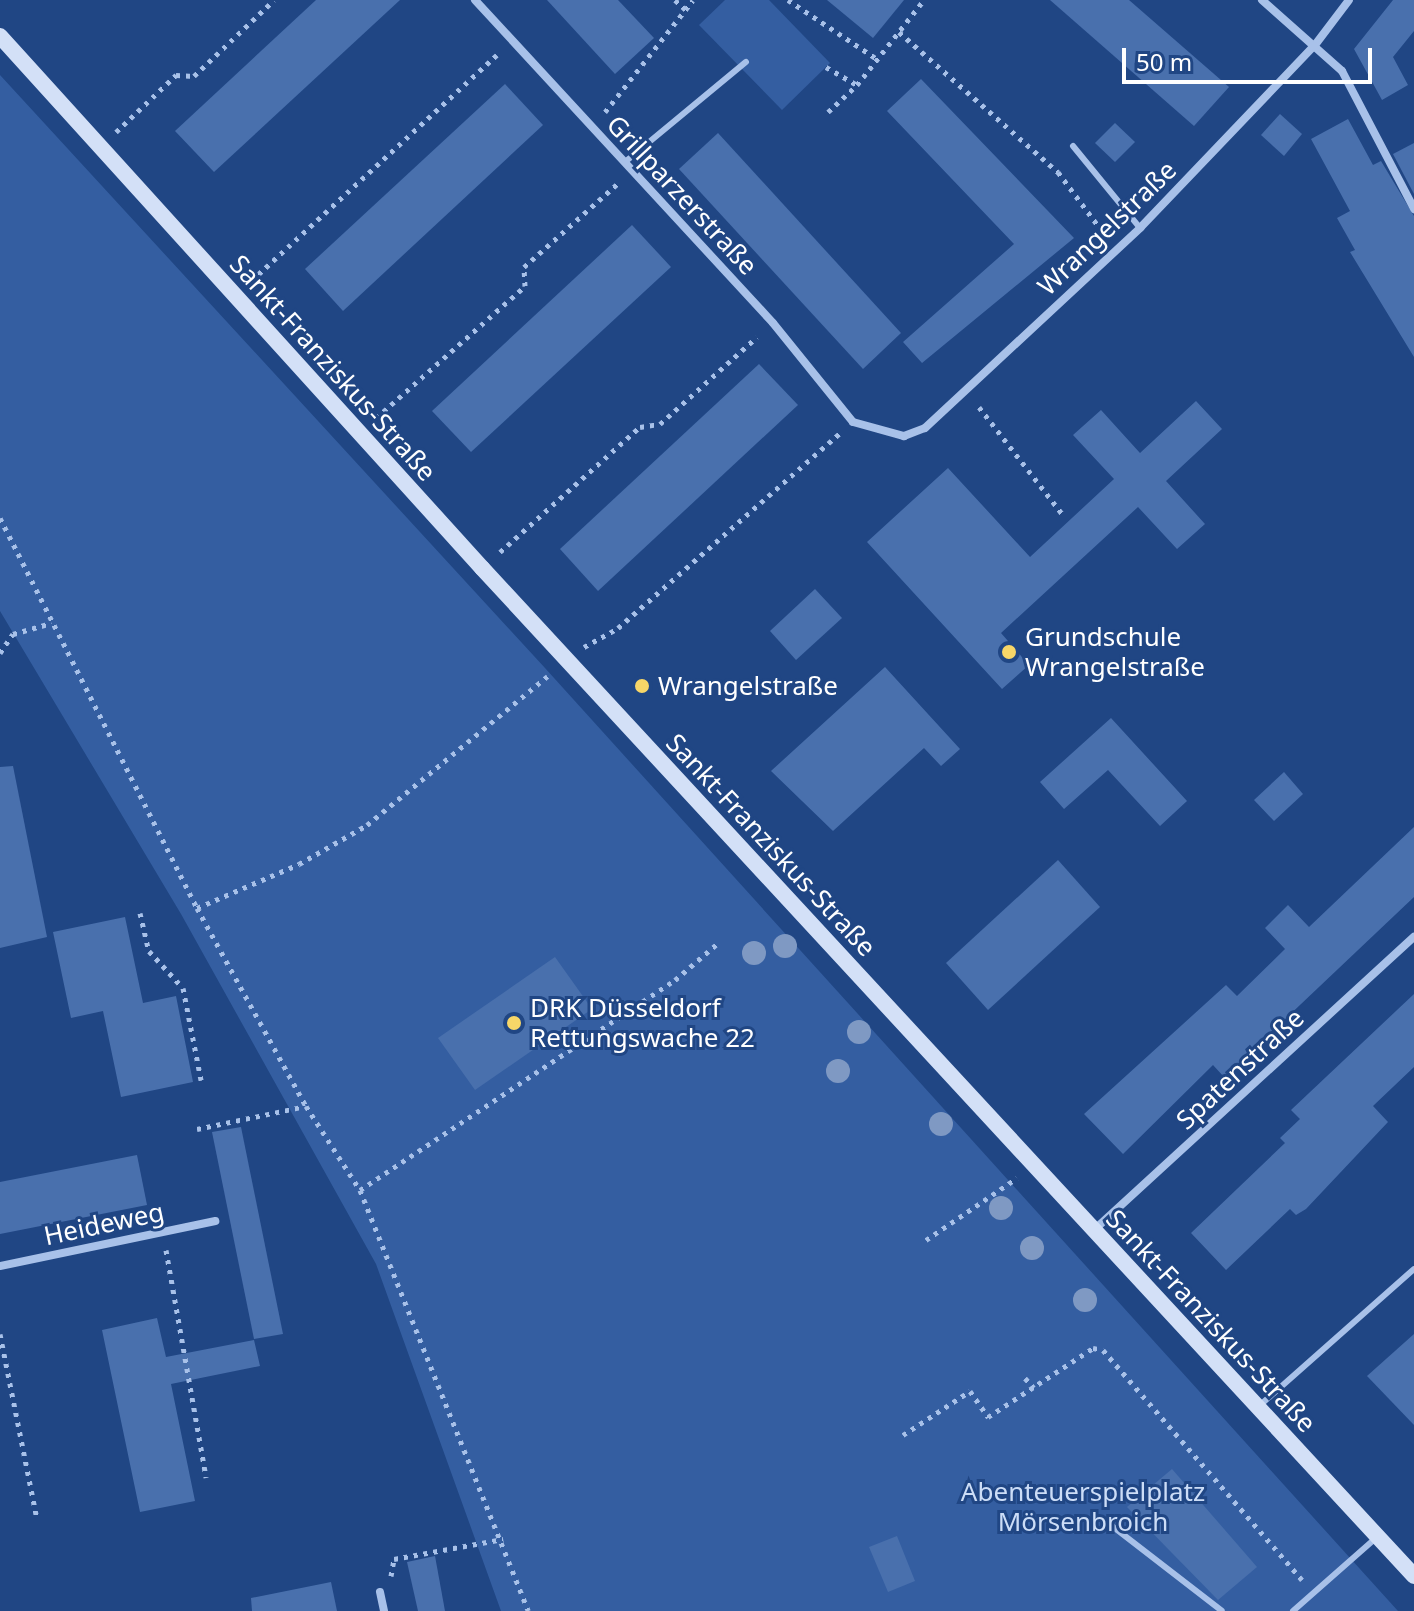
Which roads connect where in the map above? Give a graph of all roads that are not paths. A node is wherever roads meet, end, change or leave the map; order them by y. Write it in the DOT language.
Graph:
graph roads {
  1 [pos="475,0"];
  2 [pos="1262,0"];
  3 [pos="1349,0"];
  4 [pos="0,36"];
  5 [pos="1315,45"];
  6 [pos="746,62"];
  7 [pos="1073,146"];
  8 [pos="625,162"];
  9 [pos="1414,209"];
  10 [pos="1140,228"];
  11 [pos="853,422"];
  12 [pos="1414,937"];
  13 [pos="215,1221"];
  14 [pos="1094,1230"];
  15 [pos="0,1266"];
  16 [pos="1414,1269"];
  17 [pos="1258,1407"];
  18 [pos="1103,1519"];
  19 [pos="1377,1536"];
  20 [pos="1414,1576"];
  21 [pos="380,1592"];
  22 [pos="384,1611"];
  23 [pos="1222,1611"];
  24 [pos="1293,1611"];
  1 -- 8 [label="street, Grillparzerstraße"];
  2 -- 5 [label="street"];
  3 -- 5 [label="street, Wrangelstraße"];
  4 -- 14 [label="main road, Sankt-Franziskus-Straße"];
  5 -- 9 [label="street"];
  5 -- 10 [label="street, Wrangelstraße"];
  6 -- 8 [label="lane"];
  7 -- 10 [label="lane"];
  8 -- 11 [label="street, Grillparzerstraße"];
  10 -- 11 [label="street, Wrangelstraße"];
  12 -- 14 [label="street, Spatenstraße"];
  13 -- 15 [label="street, Heideweg"];
  14 -- 17 [label="main road, Sankt-Franziskus-Straße"];
  16 -- 17 [label="lane"];
  17 -- 19 [label="main road, Sankt-Franziskus-Straße"];
  18 -- 23 [label="lane"];
  19 -- 20 [label="main road, Sankt-Franziskus-Straße"];
  19 -- 24 [label="lane"];
  21 -- 22 [label="street"];
}
